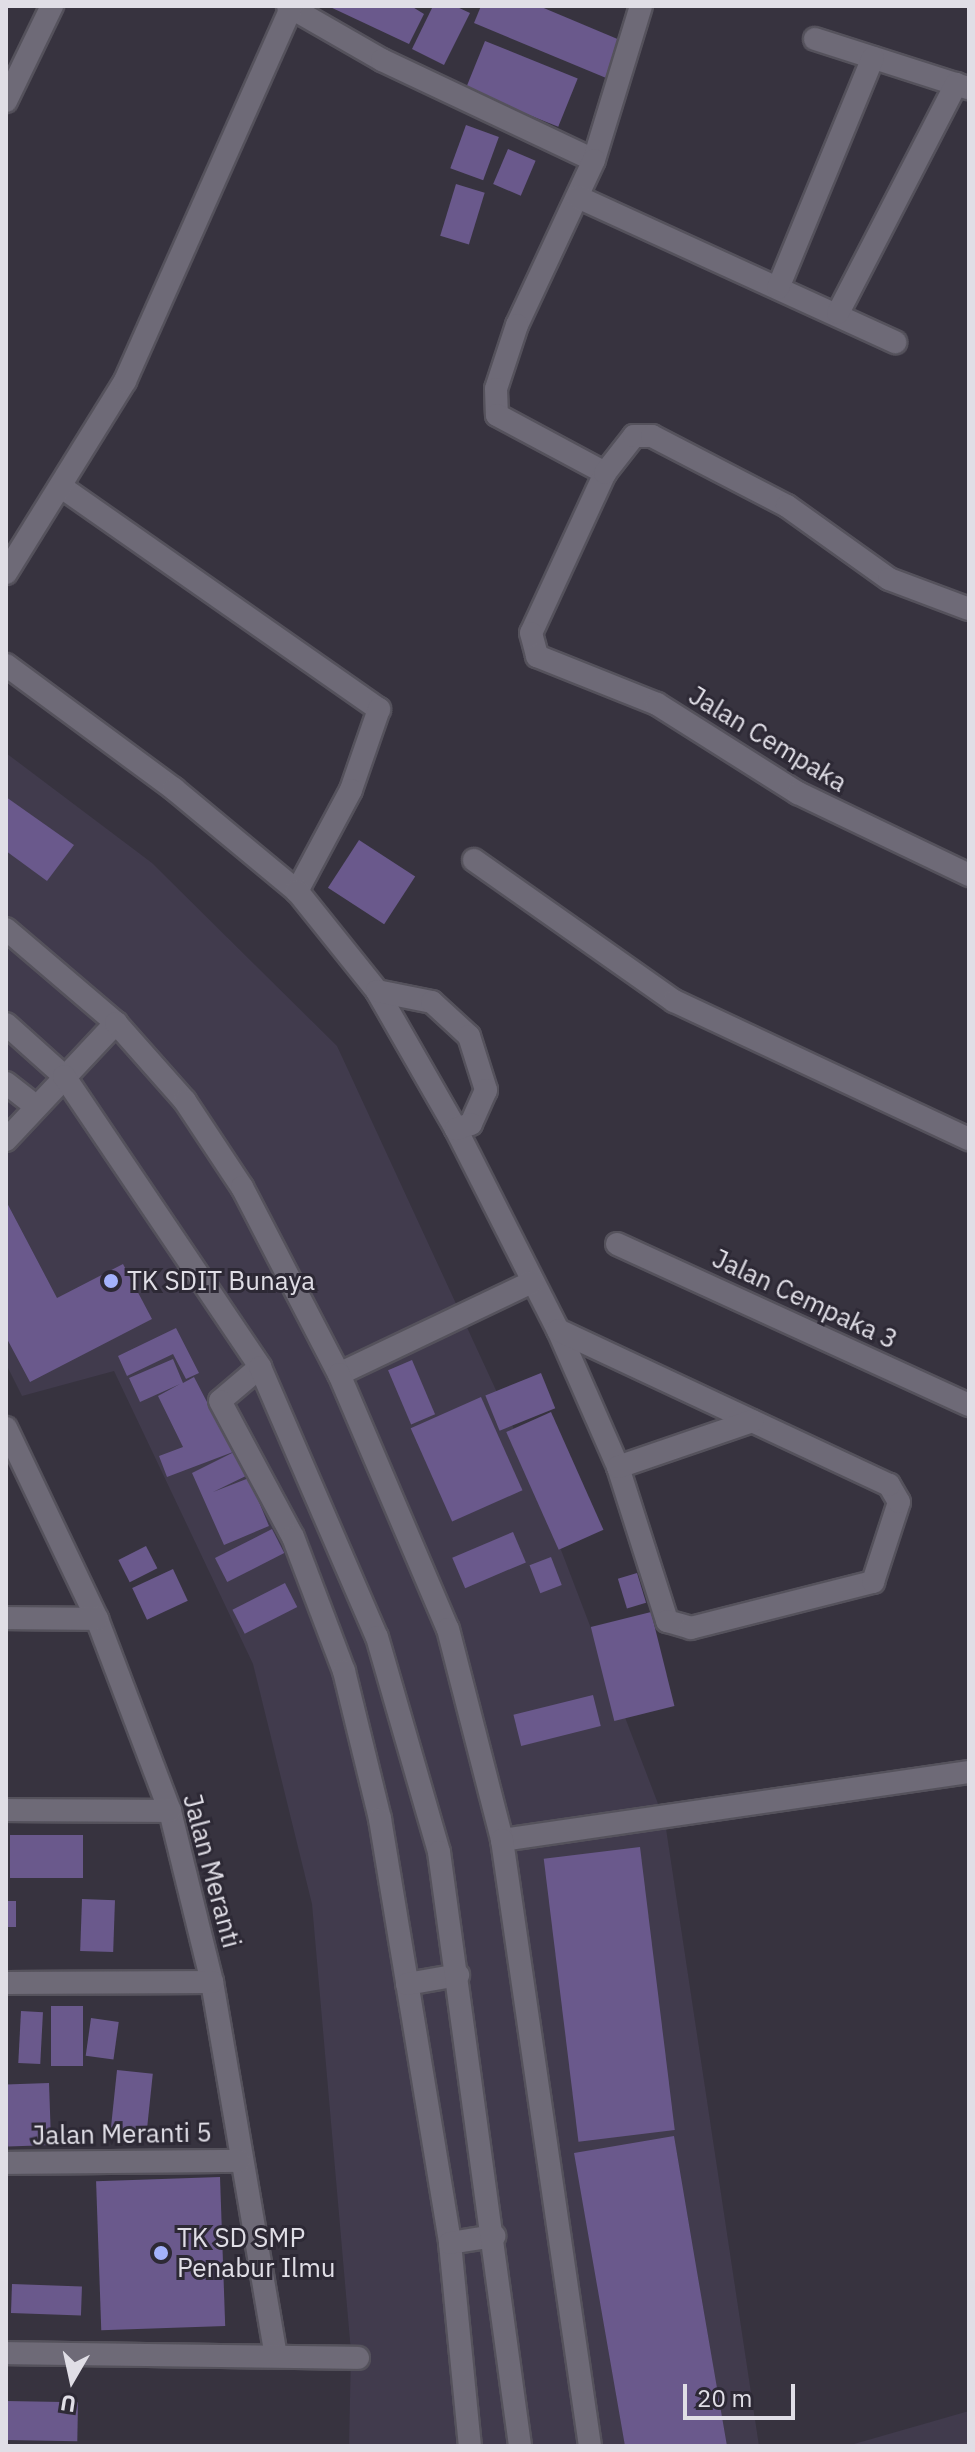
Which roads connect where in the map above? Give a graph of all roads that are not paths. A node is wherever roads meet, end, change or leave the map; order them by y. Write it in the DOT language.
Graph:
graph roads {
  1 [pos="52,6"];
  2 [pos="641,6"];
  3 [pos="290,7"];
  4 [pos="815,39"];
  5 [pos="873,58"];
  6 [pos="963,86"];
  7 [pos="6,101"];
  8 [pos="594,160"];
  9 [pos="578,197"];
  10 [pos="778,288"];
  11 [pos="838,313"];
  12 [pos="895,342"];
  13 [pos="605,473"];
  14 [pos="63,488"];
  15 [pos="6,573"];
  16 [pos="969,609"];
  17 [pos="6,665"];
  18 [pos="474,860"];
  19 [pos="969,875"];
  20 [pos="297,891"];
  21 [pos="6,929"];
  22 [pos="377,991"];
  23 [pos="6,1024"];
  24 [pos="113,1026"];
  25 [pos="70,1070"];
  26 [pos="6,1083"];
  27 [pos="35,1106"];
  28 [pos="456,1129"];
  29 [pos="969,1139"];
  30 [pos="6,1140"];
  31 [pos="617,1244"];
  32 [pos="532,1282"];
  33 [pos="558,1330"];
  34 [pos="260,1367"];
  35 [pos="339,1374"];
  36 [pos="969,1405"];
  37 [pos="752,1421"];
  38 [pos="6,1428"];
  39 [pos="618,1467"];
  40 [pos="6,1618"];
  41 [pos="97,1619"];
  42 [pos="969,1772"];
  43 [pos="6,1810"];
  44 [pos="170,1811"];
  45 [pos="502,1840"];
  46 [pos="458,1975"];
  47 [pos="212,1982"];
  48 [pos="6,1983"];
  49 [pos="407,1984"];
  50 [pos="239,2161"];
  51 [pos="6,2163"];
  52 [pos="494,2236"];
  53 [pos="450,2243"];
  54 [pos="6,2353"];
  55 [pos="276,2355"];
  56 [pos="358,2358"];
  57 [pos="470,2446"];
  58 [pos="520,2446"];
  59 [pos="590,2446"];
  1 -- 7 [label="street"];
  2 -- 8 [label="street"];
  3 -- 8 [label="street"];
  3 -- 14 [label="street"];
  4 -- 5 [label="street"];
  5 -- 6 [label="street"];
  5 -- 10 [label="street"];
  6 -- 11 [label="street"];
  8 -- 9 [label="street"];
  9 -- 10 [label="street"];
  9 -- 13 [label="street"];
  10 -- 11 [label="street"];
  11 -- 12 [label="street"];
  13 -- 16 [label="street"];
  13 -- 19 [label="street, Jalan Cempaka"];
  14 -- 15 [label="street"];
  14 -- 20 [label="street"];
  17 -- 20 [label="street"];
  18 -- 29 [label="street"];
  20 -- 22 [label="street"];
  21 -- 24 [label="street"];
  22 -- 28 [label="street"];
  22 -- 28 [label="street"];
  23 -- 25 [label="street"];
  24 -- 25 [label="street"];
  24 -- 35 [label="street"];
  25 -- 27 [label="street"];
  25 -- 34 [label="street"];
  26 -- 27 [label="street"];
  27 -- 30 [label="street"];
  28 -- 32 [label="street"];
  31 -- 36 [label="street, Jalan Cempaka 3"];
  32 -- 33 [label="street"];
  32 -- 35 [label="street"];
  33 -- 37 [label="street"];
  33 -- 39 [label="street"];
  34 -- 46 [label="street"];
  34 -- 49 [label="street"];
  35 -- 45 [label="street"];
  37 -- 39 [label="street"];
  37 -- 39 [label="street"];
  38 -- 41 [label="street, Jalan Meranti"];
  40 -- 41 [label="street"];
  41 -- 44 [label="street, Jalan Meranti"];
  42 -- 45 [label="street"];
  43 -- 44 [label="street"];
  44 -- 47 [label="street, Jalan Meranti"];
  45 -- 59 [label="street"];
  46 -- 49 [label="street"];
  46 -- 52 [label="street"];
  47 -- 48 [label="street"];
  47 -- 50 [label="street, Jalan Meranti"];
  49 -- 53 [label="street"];
  50 -- 51 [label="street, Jalan Meranti 5"];
  50 -- 55 [label="street, Jalan Meranti"];
  52 -- 53 [label="street"];
  52 -- 58 [label="street"];
  53 -- 57 [label="street"];
  54 -- 55 [label="street"];
  55 -- 56 [label="street"];
}
